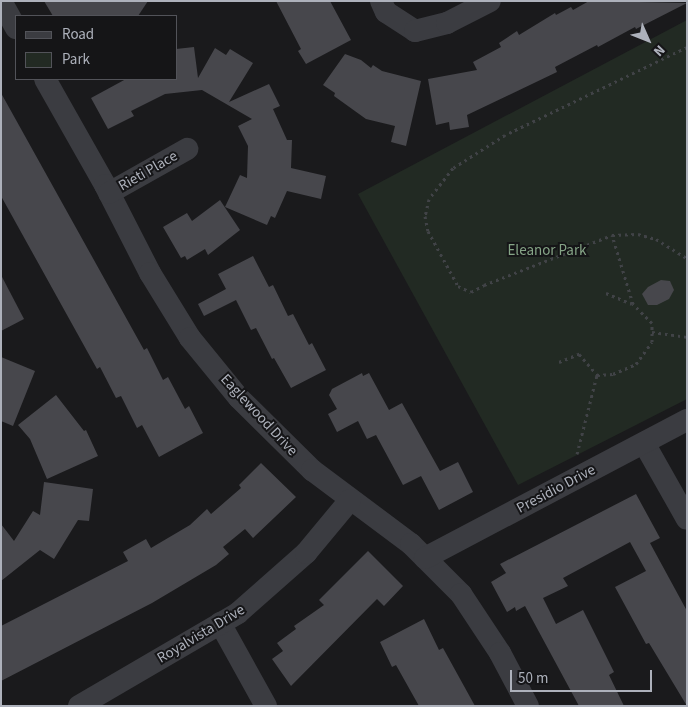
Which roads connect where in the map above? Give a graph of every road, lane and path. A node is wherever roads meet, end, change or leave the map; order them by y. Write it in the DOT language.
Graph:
graph roads {
  1 [pos="1,1"];
  2 [pos="381,1"];
  3 [pos="490,1"];
  4 [pos="15,26"];
  5 [pos="687,47"];
  6 [pos="46,80"];
  7 [pos="187,149"];
  8 [pos="109,193"];
  9 [pos="612,235"];
  10 [pos="687,258"];
  11 [pos="606,293"];
  12 [pos="633,304"];
  13 [pos="652,332"];
  14 [pos="687,337"];
  15 [pos="559,362"];
  16 [pos="597,375"];
  17 [pos="687,420"];
  18 [pos="644,442"];
  19 [pos="570,481"];
  20 [pos="350,500"];
  21 [pos="687,520"];
  22 [pos="425,558"];
  23 [pos="220,623"];
  24 [pos="79,706"];
  25 [pos="266,706"];
  26 [pos="528,706"];
  1 -- 4 [label="street"];
  2 -- 3 [label="street"];
  5 -- 9 [label="path"];
  6 -- 8 [label="street, Eaglewood Drive"];
  7 -- 8 [label="street, Rieti Place"];
  8 -- 20 [label="street, Eaglewood Drive"];
  9 -- 10 [label="path"];
  9 -- 12 [label="path"];
  11 -- 12 [label="path"];
  12 -- 13 [label="path"];
  13 -- 14 [label="path"];
  13 -- 16 [label="path"];
  15 -- 16 [label="path"];
  16 -- 19 [label="path"];
  17 -- 18 [label="street, Presidio Drive"];
  18 -- 19 [label="street, Presidio Drive"];
  18 -- 21 [label="street"];
  19 -- 22 [label="street, Presidio Drive"];
  20 -- 22 [label="street, Eaglewood Drive"];
  20 -- 23 [label="street, Royalvista Drive"];
  22 -- 26 [label="street, Eaglewood Drive"];
  23 -- 24 [label="street, Royalvista Drive"];
  23 -- 25 [label="street"];
}
